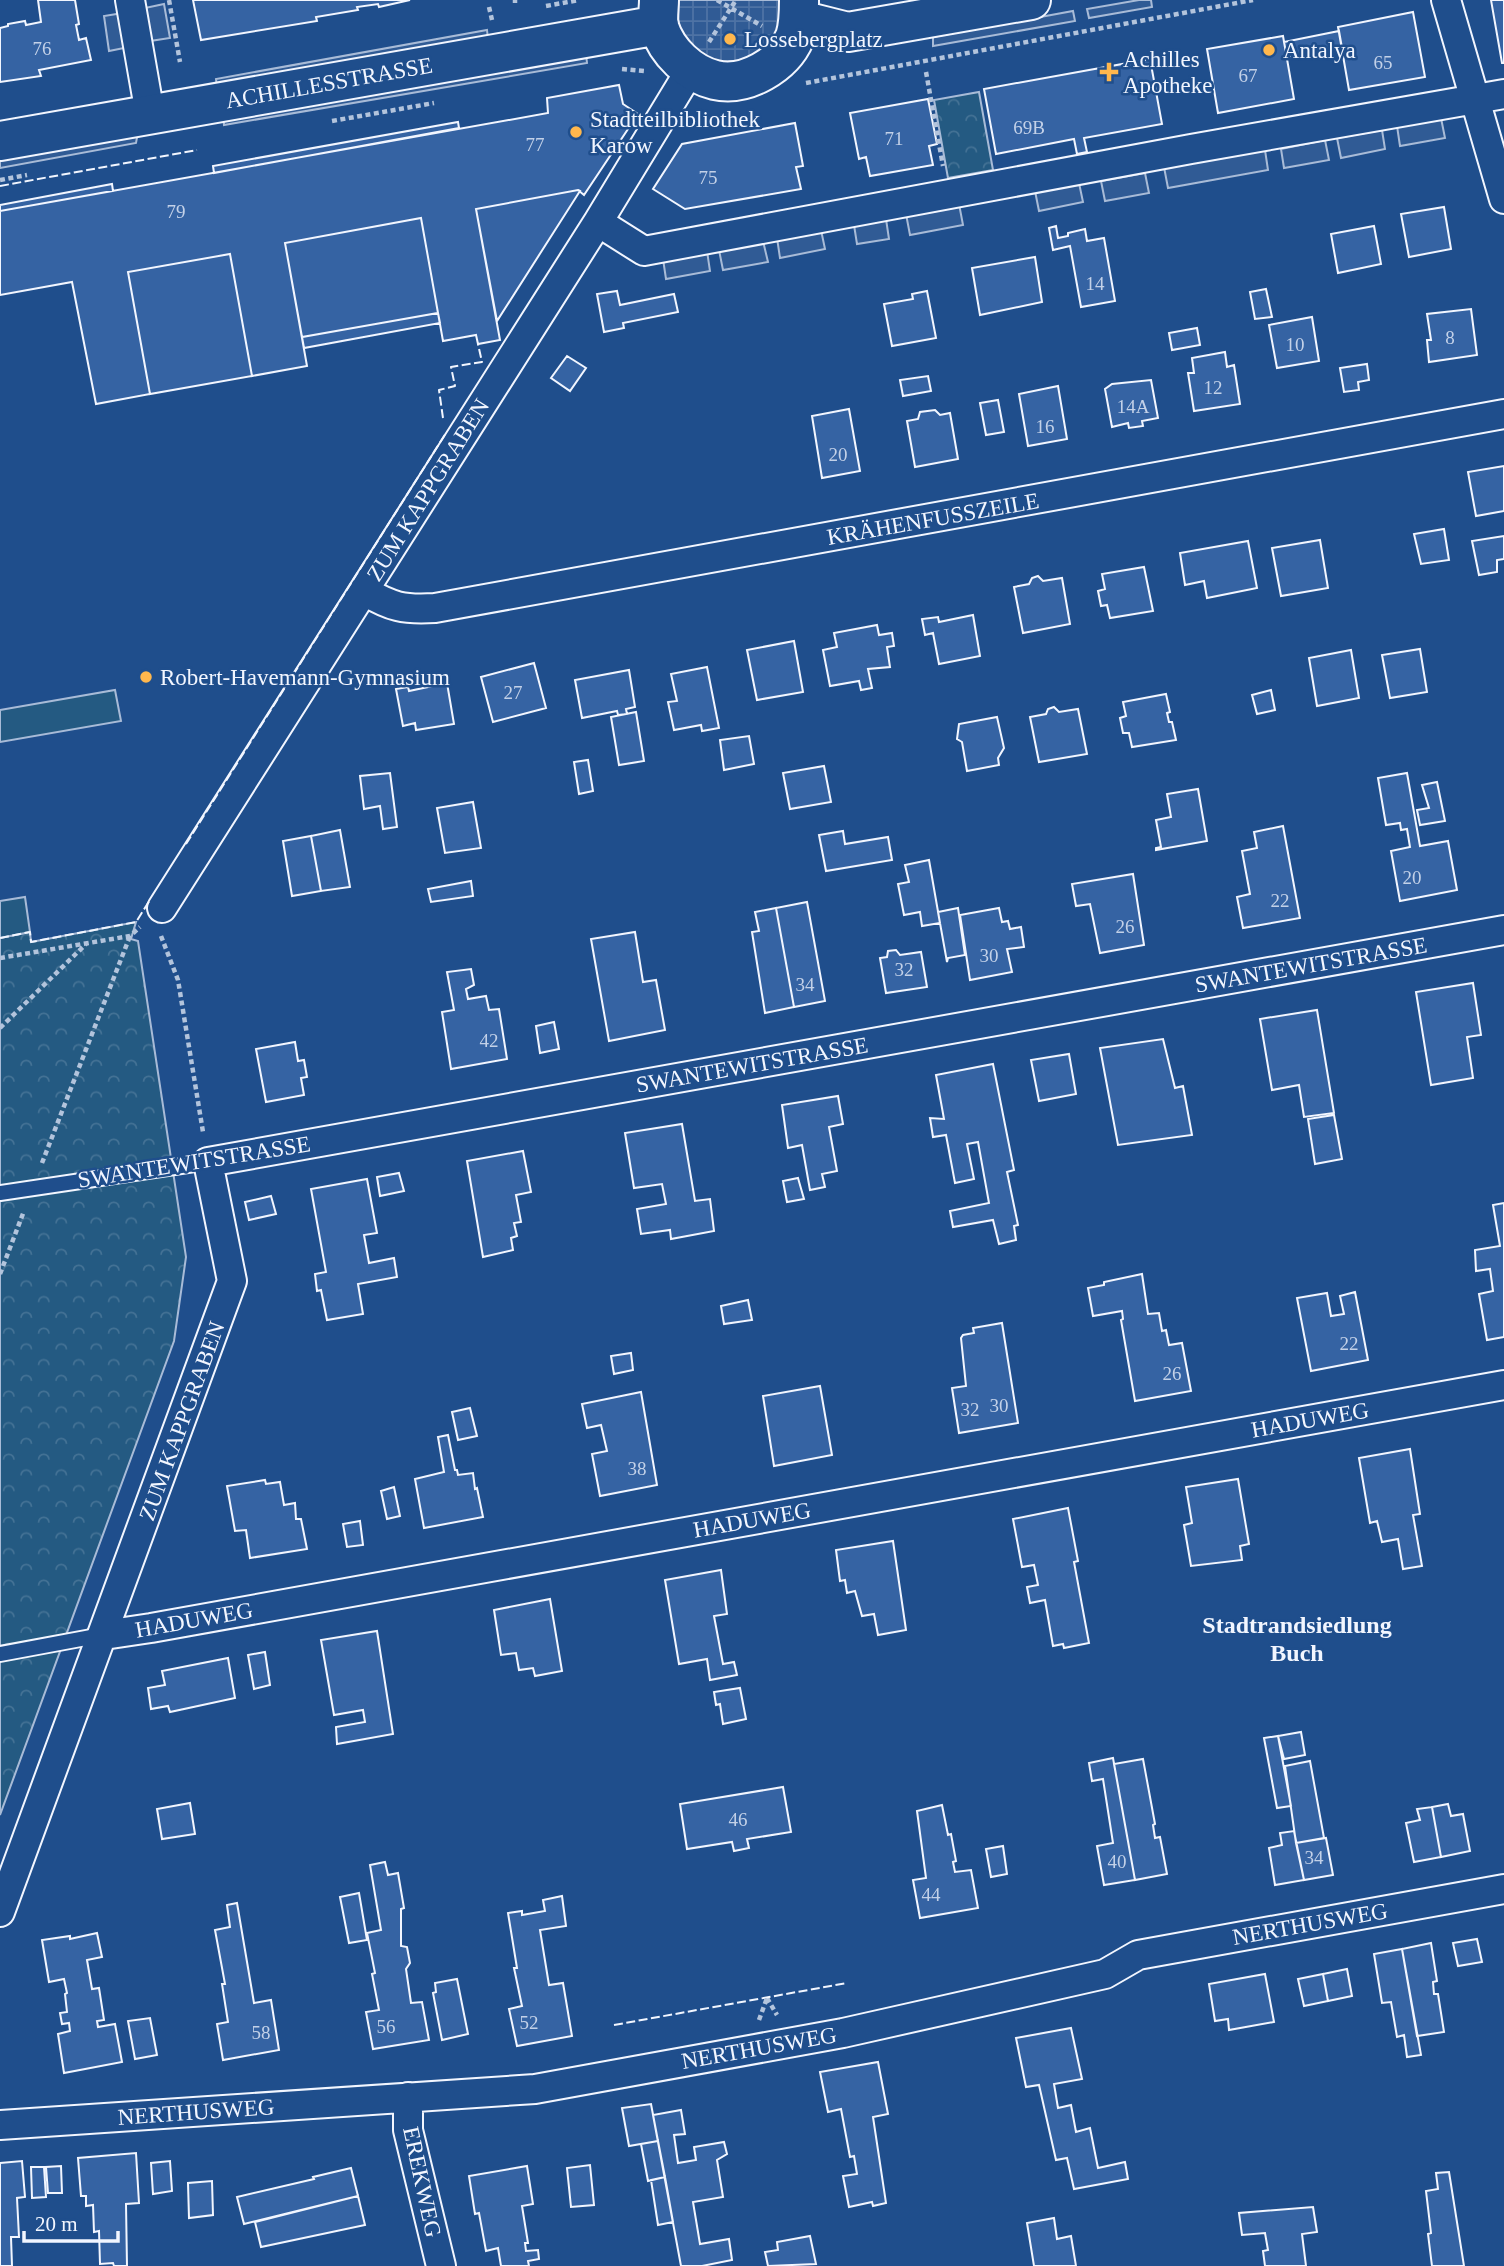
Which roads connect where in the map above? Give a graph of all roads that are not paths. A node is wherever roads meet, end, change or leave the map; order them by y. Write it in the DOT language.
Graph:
graph roads {
  1 [pos="130,0"];
  2 [pos="1031,0"];
  3 [pos="1446,0"];
  4 [pos="659,12"];
  5 [pos="798,20"];
  6 [pos="691,69"];
  7 [pos="1504,94"];
  8 [pos="1475,100"];
  9 [pos="150,114"];
  10 [pos="0,141"];
  11 [pos="1504,199"];
  12 [pos="598,222"];
  13 [pos="1504,414"];
  14 [pos="364,591"];
  15 [pos="157,912"];
  16 [pos="1504,930"];
  17 [pos="208,1162"];
  18 [pos="0,1193"];
  19 [pos="1504,1385"];
  20 [pos="104,1635"];
  21 [pos="0,1654"];
  22 [pos="1504,1889"];
  23 [pos="0,1912"];
  24 [pos="408,2097"];
  25 [pos="0,2125"];
  26 [pos="441,2266"];
  1 -- 9 [label="street"];
  2 -- 5 [label="street"];
  3 -- 8 [label="street"];
  4 -- 6 [label="street"];
  4 -- 9 [label="street, ACHILLESSTRASSE"];
  5 -- 6 [label="street"];
  6 -- 12 [label="street, ZUM KAPPGRABEN"];
  7 -- 8 [label="street"];
  8 -- 11 [label="street"];
  8 -- 12 [label="street"];
  9 -- 10 [label="street, ACHILLESSTRASSE"];
  12 -- 14 [label="street, ZUM KAPPGRABEN"];
  13 -- 14 [label="street, KRÄHENFUSSZEILE"];
  14 -- 15 [label="street, ZUM KAPPGRABEN"];
  16 -- 17 [label="street, SWANTEWITSTRASSE"];
  17 -- 18 [label="lane, SWANTEWITSTRASSE"];
  17 -- 20 [label="street, ZUM KAPPGRABEN"];
  19 -- 20 [label="street, HADUWEG"];
  20 -- 21 [label="lane, HADUWEG"];
  20 -- 23 [label="street, ZUM KAPPGRABEN"];
  22 -- 24 [label="street, NERTHUSWEG"];
  24 -- 25 [label="street, NERTHUSWEG"];
  24 -- 26 [label="street, EREKWEG"];
}
